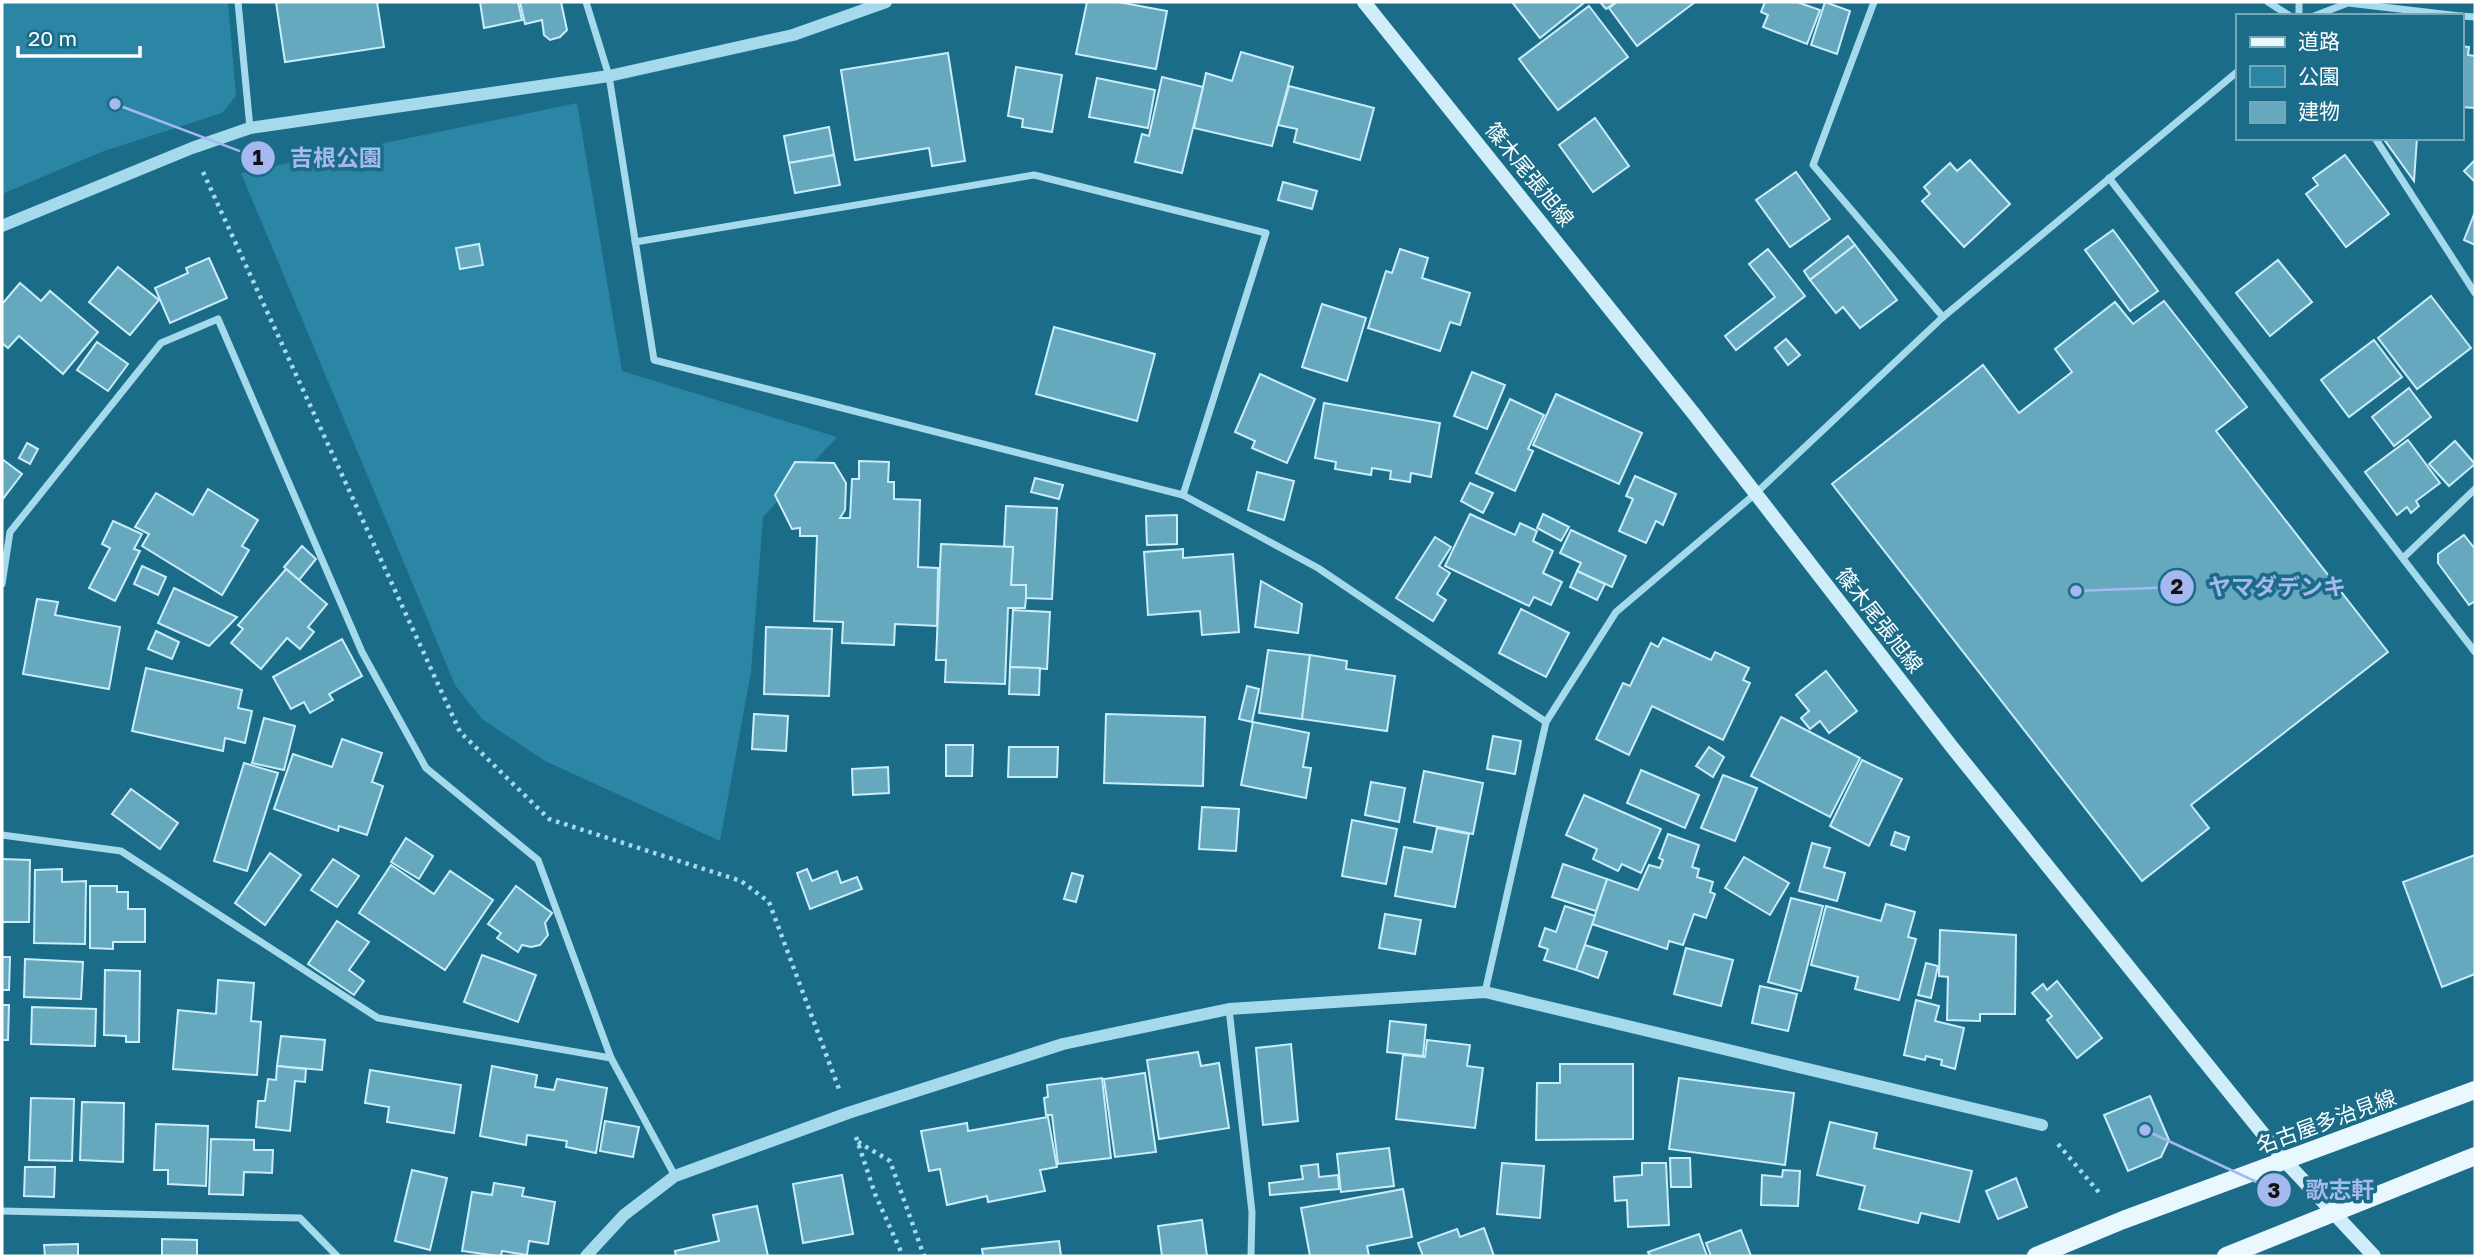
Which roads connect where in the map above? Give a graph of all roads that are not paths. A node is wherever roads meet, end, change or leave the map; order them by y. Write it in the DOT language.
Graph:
graph roads {
  1 [pos="238,2"];
  2 [pos="586,2"];
  3 [pos="886,2"];
  4 [pos="1364,2"];
  5 [pos="1874,2"];
  6 [pos="2268,2"];
  7 [pos="2287,14"];
  8 [pos="2320,14"];
  9 [pos="2444,14"];
  10 [pos="2236,73"];
  11 [pos="609,76"];
  12 [pos="250,128"];
  13 [pos="2376,140"];
  14 [pos="2109,178"];
  15 [pos="2,226"];
  16 [pos="635,243"];
  17 [pos="2475,293"];
  18 [pos="1943,317"];
  19 [pos="2475,489"];
  20 [pos="1755,494"];
  21 [pos="1184,495"];
  22 [pos="2403,558"];
  23 [pos="2,584"];
  24 [pos="2475,652"];
  25 [pos="1546,722"];
  26 [pos="2,835"];
  27 [pos="1485,992"];
  28 [pos="1229,1009"];
  29 [pos="611,1058"];
  30 [pos="2475,1090"];
  31 [pos="2042,1125"];
  32 [pos="2475,1156"];
  33 [pos="2285,1161"];
  34 [pos="675,1175"];
  35 [pos="2,1211"];
  36 [pos="2334,1214"];
  37 [pos="337,1256"];
  38 [pos="586,1256"];
  39 [pos="1251,1256"];
  40 [pos="2036,1256"];
  41 [pos="2226,1256"];
  42 [pos="2374,1256"];
  1 -- 12 [label="street"];
  2 -- 11 [label="street"];
  3 -- 11 [label="street"];
  4 -- 20 [label="main road, 篠木尾張旭線"];
  5 -- 18 [label="street"];
  6 -- 7 [label="street"];
  8 -- 9 [label="street"];
  10 -- 14 [label="street"];
  11 -- 12 [label="street"];
  11 -- 16 [label="street"];
  12 -- 15 [label="street"];
  13 -- 17 [label="street"];
  14 -- 18 [label="street"];
  14 -- 22 [label="street"];
  16 -- 21 [label="street"];
  16 -- 21 [label="street"];
  18 -- 20 [label="street"];
  19 -- 22 [label="street"];
  20 -- 25 [label="street"];
  20 -- 33 [label="main road, 篠木尾張旭線"];
  21 -- 25 [label="street"];
  22 -- 24 [label="street"];
  23 -- 29 [label="street"];
  25 -- 27 [label="street"];
  26 -- 29 [label="street"];
  27 -- 28 [label="street"];
  27 -- 31 [label="street"];
  28 -- 34 [label="street"];
  28 -- 39 [label="street"];
  29 -- 34 [label="street"];
  30 -- 33 [label="main road, 名古屋多治見線"];
  32 -- 36 [label="main road"];
  33 -- 36 [label="main road, 篠木尾張旭線"];
  33 -- 40 [label="main road, 名古屋多治見線"];
  34 -- 38 [label="street"];
  35 -- 37 [label="street"];
  36 -- 41 [label="main road"];
  36 -- 42 [label="main road, 篠木尾張旭線"];
}
